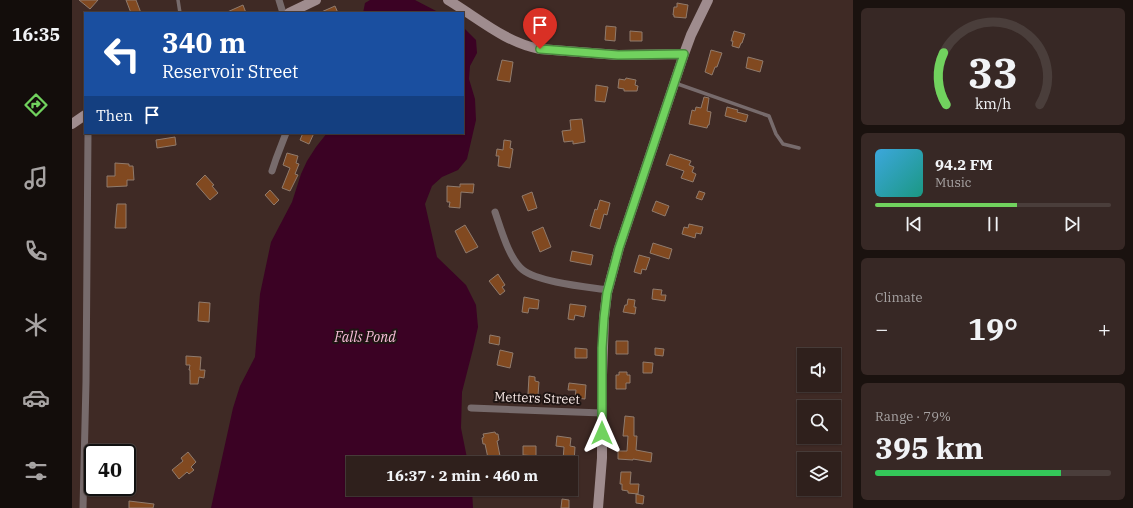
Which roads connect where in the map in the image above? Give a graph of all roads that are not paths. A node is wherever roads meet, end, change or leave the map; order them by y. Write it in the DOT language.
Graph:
graph roads {
  1 [pos="178,0"];
  2 [pos="279,0"];
  3 [pos="316,0"];
  4 [pos="448,0"];
  5 [pos="708,0"];
  6 [pos="305,9"];
  7 [pos="180,12"];
  8 [pos="283,12"];
  9 [pos="293,12"];
  10 [pos="684,54"];
  11 [pos="674,82"];
  12 [pos="84,116"];
  13 [pos="72,124"];
  14 [pos="88,134"];
  15 [pos="286,134"];
  16 [pos="799,148"];
  17 [pos="272,171"];
  18 [pos="495,212"];
  19 [pos="607,290"];
  20 [pos="470,408"];
  21 [pos="602,413"];
  22 [pos="83,508"];
  23 [pos="598,508"];
  1 -- 7 [label="lane"];
  2 -- 8 [label="street"];
  3 -- 6 [label="street"];
  4 -- 10 [label="street"];
  5 -- 10 [label="street"];
  6 -- 9 [label="street"];
  10 -- 11 [label="street"];
  11 -- 16 [label="lane"];
  11 -- 19 [label="street"];
  12 -- 13 [label="street"];
  14 -- 22 [label="street"];
  15 -- 17 [label="street"];
  18 -- 19 [label="street"];
  19 -- 21 [label="street"];
  20 -- 21 [label="street, Metters Street"];
  21 -- 23 [label="street"];
}
